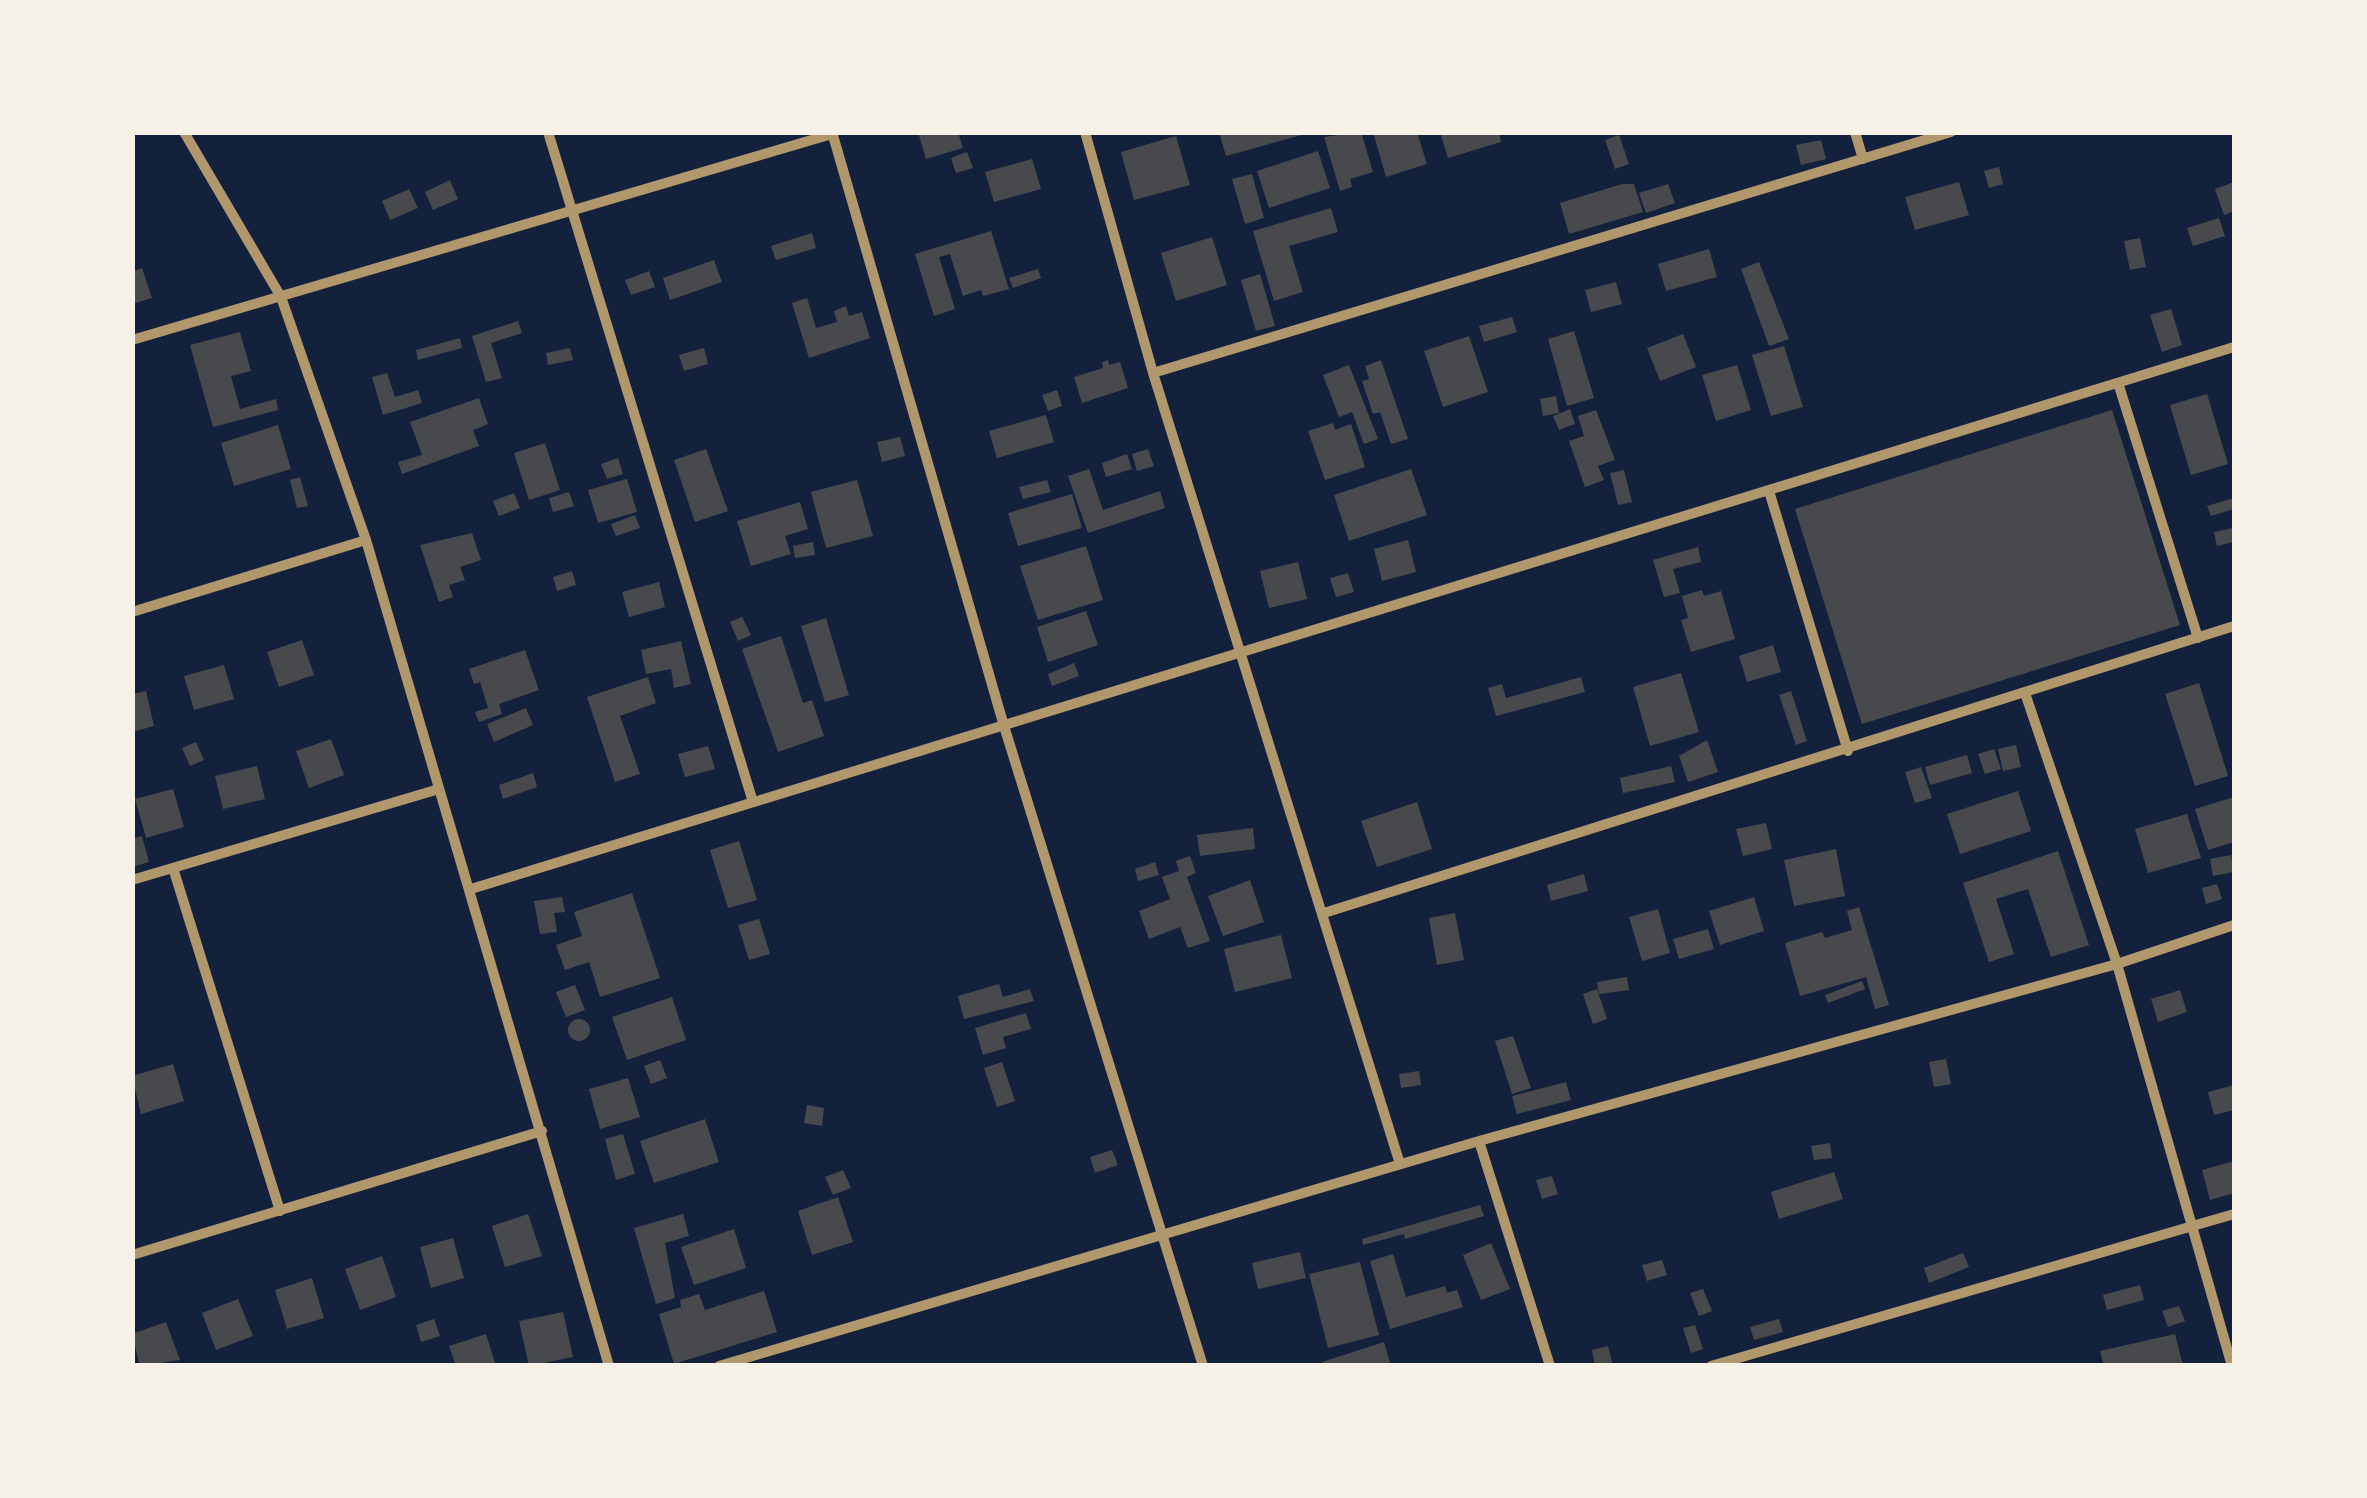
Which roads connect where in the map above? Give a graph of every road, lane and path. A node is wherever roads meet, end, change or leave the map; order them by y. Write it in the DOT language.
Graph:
graph roads {
  1 [pos="184,132"];
  2 [pos="548,132"];
  3 [pos="1085,132"];
  4 [pos="1855,132"];
  5 [pos="1951,132"];
  6 [pos="832,133"];
  7 [pos="1863,159"];
  8 [pos="570,215"];
  9 [pos="282,297"];
  10 [pos="132,340"];
  11 [pos="2234,347"];
  12 [pos="1153,373"];
  13 [pos="2119,386"];
  14 [pos="1770,490"];
  15 [pos="366,540"];
  16 [pos="132,612"];
  17 [pos="2234,626"];
  18 [pos="2198,638"];
  19 [pos="1238,650"];
  20 [pos="2026,692"];
  21 [pos="1004,726"];
  22 [pos="1848,751"];
  23 [pos="439,789"];
  24 [pos="753,802"];
  25 [pos="173,868"];
  26 [pos="132,880"];
  27 [pos="471,888"];
  28 [pos="1324,913"];
  29 [pos="2234,926"];
  30 [pos="2117,964"];
  31 [pos="542,1131"];
  32 [pos="1479,1140"];
  33 [pos="1400,1164"];
  34 [pos="280,1210"];
  35 [pos="2234,1214"];
  36 [pos="2195,1226"];
  37 [pos="1162,1234"];
  38 [pos="132,1256"];
  39 [pos="609,1366"];
  40 [pos="720,1366"];
  41 [pos="1203,1366"];
  42 [pos="1550,1366"];
  43 [pos="1712,1366"];
  44 [pos="2232,1366"];
  1 -- 9 [label="street"];
  2 -- 8 [label="street"];
  3 -- 12 [label="street"];
  4 -- 7 [label="street"];
  5 -- 7 [label="street"];
  6 -- 8 [label="street"];
  6 -- 21 [label="street"];
  7 -- 12 [label="street"];
  8 -- 9 [label="street"];
  8 -- 24 [label="street"];
  9 -- 10 [label="street"];
  9 -- 15 [label="street"];
  11 -- 13 [label="street"];
  12 -- 19 [label="street"];
  13 -- 14 [label="street"];
  13 -- 18 [label="street"];
  14 -- 19 [label="street"];
  14 -- 22 [label="street"];
  15 -- 16 [label="street"];
  15 -- 23 [label="street"];
  17 -- 18 [label="street"];
  18 -- 20 [label="street"];
  19 -- 21 [label="street"];
  19 -- 28 [label="street"];
  20 -- 22 [label="street"];
  20 -- 30 [label="street"];
  21 -- 24 [label="street"];
  21 -- 37 [label="street"];
  22 -- 28 [label="street"];
  23 -- 25 [label="street"];
  23 -- 27 [label="street"];
  24 -- 27 [label="street"];
  25 -- 26 [label="street"];
  25 -- 34 [label="street"];
  27 -- 31 [label="street"];
  28 -- 33 [label="street"];
  29 -- 30 [label="street"];
  30 -- 32 [label="street"];
  30 -- 36 [label="street"];
  31 -- 34 [label="street"];
  31 -- 39 [label="street"];
  32 -- 33 [label="street"];
  32 -- 42 [label="street"];
  33 -- 37 [label="street"];
  34 -- 38 [label="street"];
  35 -- 36 [label="street"];
  36 -- 43 [label="street"];
  36 -- 44 [label="street"];
  37 -- 40 [label="street"];
  37 -- 41 [label="street"];
}
